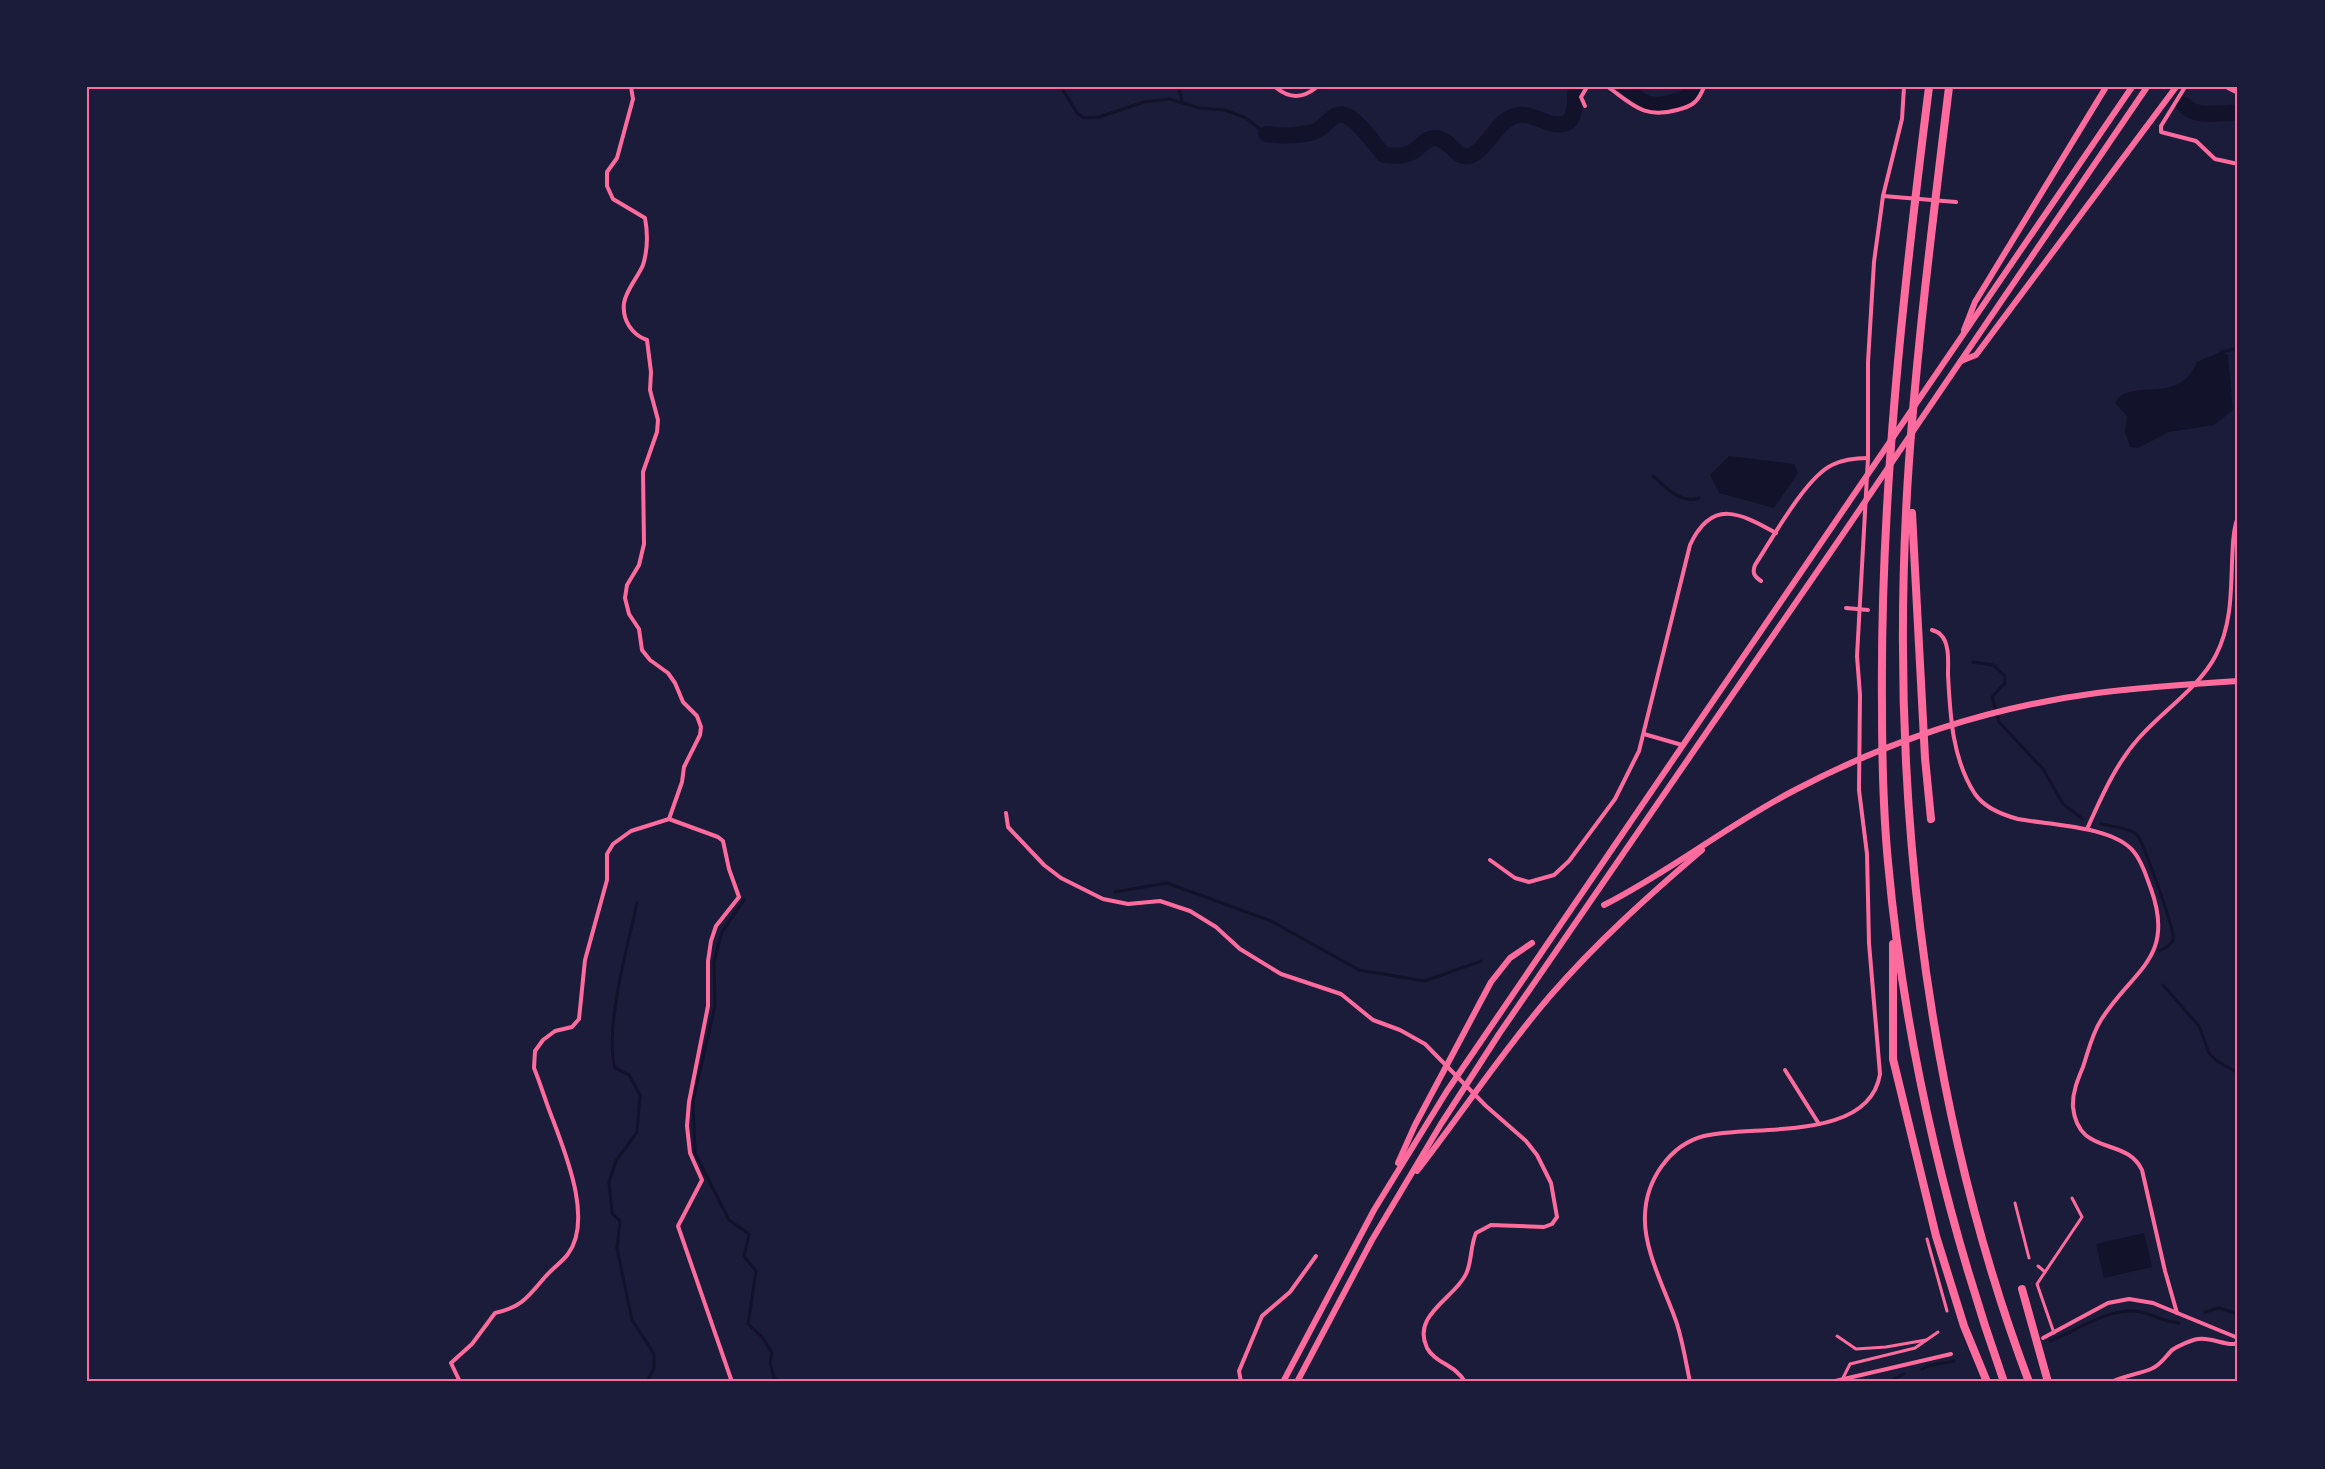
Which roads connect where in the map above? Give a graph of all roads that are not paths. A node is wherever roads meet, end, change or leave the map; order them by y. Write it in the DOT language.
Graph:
graph roads {
  1 [pos="631,87"];
  2 [pos="1275,87"];
  3 [pos="1317,87"];
  4 [pos="1587,87"];
  5 [pos="1608,87"];
  6 [pos="1704,87"];
  7 [pos="1904,87"];
  8 [pos="1929,87"];
  9 [pos="1950,87"];
  10 [pos="2106,87"];
  11 [pos="2132,87"];
  12 [pos="2147,87"];
  13 [pos="2176,87"];
  14 [pos="2185,87"];
  15 [pos="2226,87"];
  16 [pos="2238,93"];
  17 [pos="1585,106"];
  18 [pos="2238,164"];
  19 [pos="1882,196"];
  20 [pos="1956,202"];
  21 [pos="1961,339"];
  22 [pos="1960,361"];
  23 [pos="1868,458"];
  24 [pos="1909,461"];
  25 [pos="2238,517"];
  26 [pos="1776,533"];
  27 [pos="1761,581"];
  28 [pos="1846,608"];
  29 [pos="1858,608"];
  30 [pos="1868,610"];
  31 [pos="1932,630"];
  32 [pos="2238,681"];
  33 [pos="1644,734"];
  34 [pos="1682,745"];
  35 [pos="1006,813"];
  36 [pos="669,819"];
  37 [pos="1931,819"];
  38 [pos="2087,830"];
  39 [pos="1716,838"];
  40 [pos="1490,860"];
  41 [pos="1604,905"];
  42 [pos="1894,916"];
  43 [pos="1532,943"];
  44 [pos="1785,1070"];
  45 [pos="1819,1124"];
  46 [pos="1390,1183"];
  47 [pos="1399,1193"];
  48 [pos="2072,1198"];
  49 [pos="2015,1203"];
  50 [pos="1927,1239"];
  51 [pos="1316,1256"];
  52 [pos="2028,1258"];
  53 [pos="2038,1266"];
  54 [pos="2045,1272"];
  55 [pos="2022,1290"];
  56 [pos="1947,1311"];
  57 [pos="2177,1313"];
  58 [pos="1938,1332"];
  59 [pos="2054,1333"];
  60 [pos="1837,1336"];
  61 [pos="2043,1338"];
  62 [pos="1927,1340"];
  63 [pos="2238,1340"];
  64 [pos="1951,1354"];
  65 [pos="1843,1378"];
  66 [pos="460,1382"];
  67 [pos="732,1382"];
  68 [pos="1240,1382"];
  69 [pos="1283,1382"];
  70 [pos="1297,1382"];
  71 [pos="1465,1382"];
  72 [pos="1690,1382"];
  73 [pos="1831,1382"];
  74 [pos="1987,1382"];
  75 [pos="2004,1382"];
  76 [pos="2029,1382"];
  77 [pos="2048,1382"];
  78 [pos="2110,1382"];
  1 -- 36 [label="street"];
  2 -- 3 [label="street"];
  4 -- 17 [label="street"];
  5 -- 6 [label="street"];
  7 -- 19 [label="street"];
  8 -- 42 [label="highway"];
  9 -- 24 [label="highway"];
  10 -- 21 [label="main road"];
  11 -- 21 [label="main road"];
  12 -- 22 [label="main road"];
  13 -- 22 [label="main road"];
  14 -- 18 [label="street"];
  15 -- 16 [label="street"];
  19 -- 20 [label="street"];
  19 -- 23 [label="street"];
  21 -- 34 [label="main road"];
  22 -- 47 [label="main road"];
  23 -- 26 [label="street"];
  23 -- 29 [label="street"];
  24 -- 37 [label="highway"];
  24 -- 76 [label="highway"];
  25 -- 38 [label="street"];
  26 -- 27 [label="street"];
  26 -- 33 [label="street"];
  28 -- 29 [label="street"];
  29 -- 30 [label="street"];
  29 -- 45 [label="street"];
  31 -- 38 [label="street"];
  32 -- 39 [label="main road"];
  33 -- 34 [label="street"];
  33 -- 40 [label="street"];
  34 -- 46 [label="main road"];
  35 -- 71 [label="street"];
  36 -- 66 [label="street"];
  36 -- 67 [label="street"];
  38 -- 57 [label="street"];
  39 -- 41 [label="main road"];
  39 -- 47 [label="main road"];
  42 -- 74 [label="highway"];
  42 -- 75 [label="highway"];
  43 -- 46 [label="main road"];
  44 -- 45 [label="street"];
  45 -- 72 [label="street"];
  46 -- 69 [label="main road"];
  47 -- 70 [label="main road"];
  48 -- 54 [label="street"];
  49 -- 52 [label="street"];
  50 -- 56 [label="street"];
  51 -- 68 [label="street"];
  53 -- 54 [label="street"];
  54 -- 59 [label="street"];
  55 -- 77 [label="highway"];
  57 -- 59 [label="street"];
  57 -- 63 [label="street"];
  58 -- 62 [label="street"];
  59 -- 61 [label="street"];
  60 -- 62 [label="street"];
  62 -- 65 [label="street"];
  63 -- 78 [label="street"];
  64 -- 65 [label="street"];
  65 -- 73 [label="street"];
}
